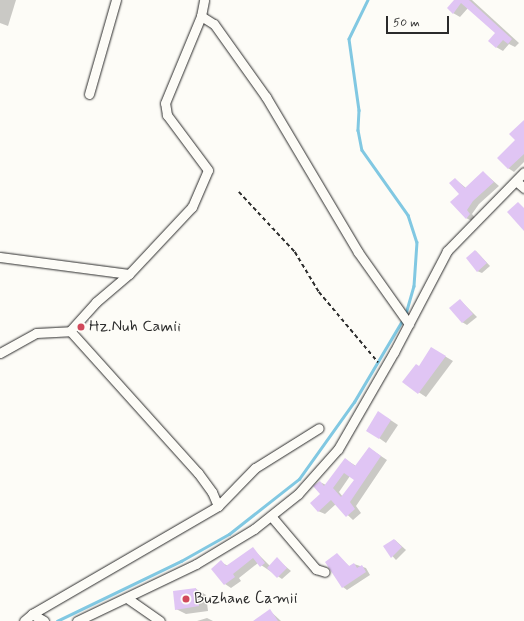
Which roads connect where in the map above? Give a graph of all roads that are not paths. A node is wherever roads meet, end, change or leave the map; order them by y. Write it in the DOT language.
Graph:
graph roads {
  1 [pos="116,0"];
  2 [pos="204,0"];
  3 [pos="201,16"];
  4 [pos="89,94"];
  5 [pos="524,172"];
  6 [pos="516,180"];
  7 [pos="524,188"];
  8 [pos="0,257"];
  9 [pos="130,274"];
  10 [pos="409,324"];
  11 [pos="70,331"];
  12 [pos="0,353"];
  13 [pos="319,428"];
  14 [pos="218,506"];
  15 [pos="271,516"];
  16 [pos="325,572"];
  17 [pos="127,598"];
  18 [pos="32,614"];
  19 [pos="24,621"];
  20 [pos="44,621"];
  21 [pos="77,621"];
  22 [pos="160,621"];
  1 -- 4 [label="street"];
  2 -- 3 [label="street"];
  3 -- 9 [label="street"];
  3 -- 10 [label="street"];
  5 -- 6 [label="street"];
  6 -- 7 [label="street"];
  6 -- 10 [label="street"];
  8 -- 9 [label="street"];
  9 -- 11 [label="street"];
  10 -- 15 [label="street"];
  11 -- 12 [label="street"];
  11 -- 14 [label="street"];
  13 -- 14 [label="street"];
  14 -- 18 [label="street"];
  15 -- 16 [label="street"];
  15 -- 17 [label="street"];
  17 -- 21 [label="street"];
  17 -- 22 [label="street"];
  18 -- 19 [label="street"];
  18 -- 20 [label="street"];
}
